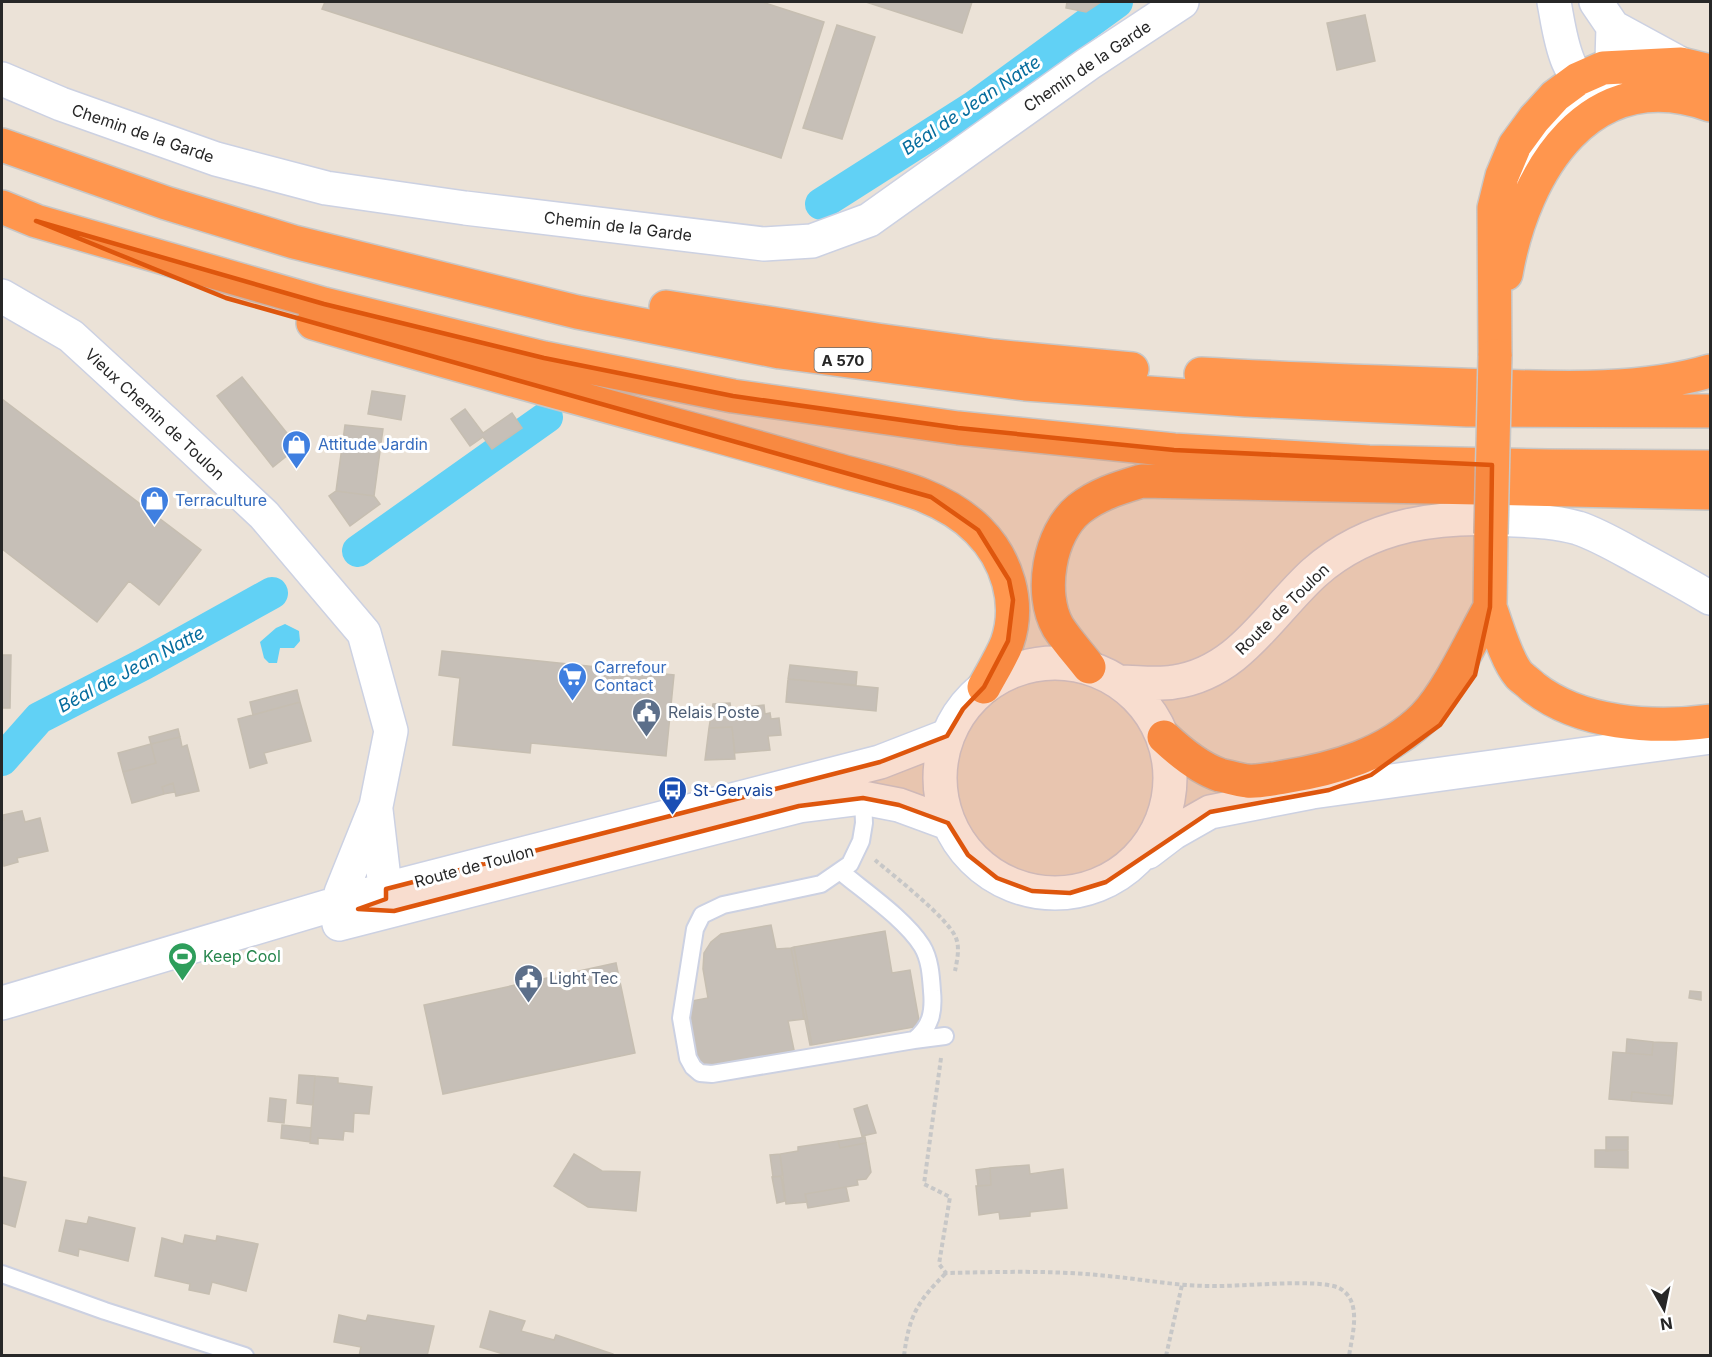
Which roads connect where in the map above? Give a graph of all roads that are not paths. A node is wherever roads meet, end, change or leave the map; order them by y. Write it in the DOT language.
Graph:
graph roads {
  1 [pos="1182,2"];
  2 [pos="1554,2"];
  3 [pos="1604,14"];
  4 [pos="1696,68"];
  5 [pos="2,79"];
  6 [pos="1600,85"];
  7 [pos="1710,105"];
  8 [pos="2,145"];
  9 [pos="2,207"];
  10 [pos="36,221"];
  11 [pos="294,242"];
  12 [pos="2,296"];
  13 [pos="1495,347"];
  14 [pos="1710,371"];
  15 [pos="1710,411"];
  16 [pos="1710,466"];
  17 [pos="1710,493"];
  18 [pos="1710,598"];
  19 [pos="1490,607"];
  20 [pos="1089,667"];
  21 [pos="1120,682"];
  22 [pos="984,687"];
  23 [pos="1710,721"];
  24 [pos="947,736"];
  25 [pos="1164,737"];
  26 [pos="1710,737"];
  27 [pos="1329,790"];
  28 [pos="863,798"];
  29 [pos="376,806"];
  30 [pos="948,824"];
  31 [pos="1136,861"];
  32 [pos="840,871"];
  33 [pos="390,900"];
  34 [pos="351,905"];
  35 [pos="288,937"];
  36 [pos="2,1004"];
  37 [pos="945,1036"];
  38 [pos="914,1040"];
  39 [pos="2,1274"];
  40 [pos="245,1356"];
  1 -- 5 [label="main road, Chemin de la Garde"];
  2 -- 6 [label="main road"];
  3 -- 4 [label="main road"];
  3 -- 6 [label="main road"];
  4 -- 6 [label="highway"];
  6 -- 7 [label="highway"];
  6 -- 13 [label="highway"];
  6 -- 13 [label="highway"];
  8 -- 11 [label="highway, A 570"];
  9 -- 10 [label="highway"];
  10 -- 16 [label="highway"];
  10 -- 22 [label="highway"];
  11 -- 14 [label="highway"];
  11 -- 15 [label="highway, A 570"];
  12 -- 29 [label="main road, Vieux Chemin de Toulon"];
  13 -- 19 [label="highway, bridge"];
  17 -- 20 [label="highway"];
  18 -- 21 [label="main road, Route de Toulon"];
  19 -- 23 [label="highway"];
  19 -- 25 [label="highway"];
  19 -- 27 [label="highway"];
  20 -- 21 [label="main road"];
  20 -- 22 [label="main road"];
  21 -- 25 [label="main road"];
  22 -- 24 [label="main road"];
  24 -- 30 [label="main road"];
  24 -- 33 [label="main road, Route de Toulon"];
  25 -- 31 [label="main road"];
  26 -- 27 [label="main road"];
  27 -- 31 [label="main road"];
  28 -- 30 [label="main road, Route de Toulon"];
  28 -- 32 [label="lane"];
  28 -- 33 [label="main road, Route de Toulon"];
  29 -- 33 [label="main road"];
  29 -- 34 [label="main road"];
  30 -- 31 [label="main road"];
  32 -- 38 [label="lane"];
  32 -- 38 [label="lane"];
  33 -- 34 [label="main road, Route de Toulon"];
  33 -- 35 [label="main road, Route de Toulon"];
  34 -- 35 [label="main road"];
  34 -- 36 [label="main road, Route de Toulon"];
  35 -- 36 [label="main road, Route de Toulon"];
  37 -- 38 [label="lane"];
  39 -- 40 [label="lane"];
}
